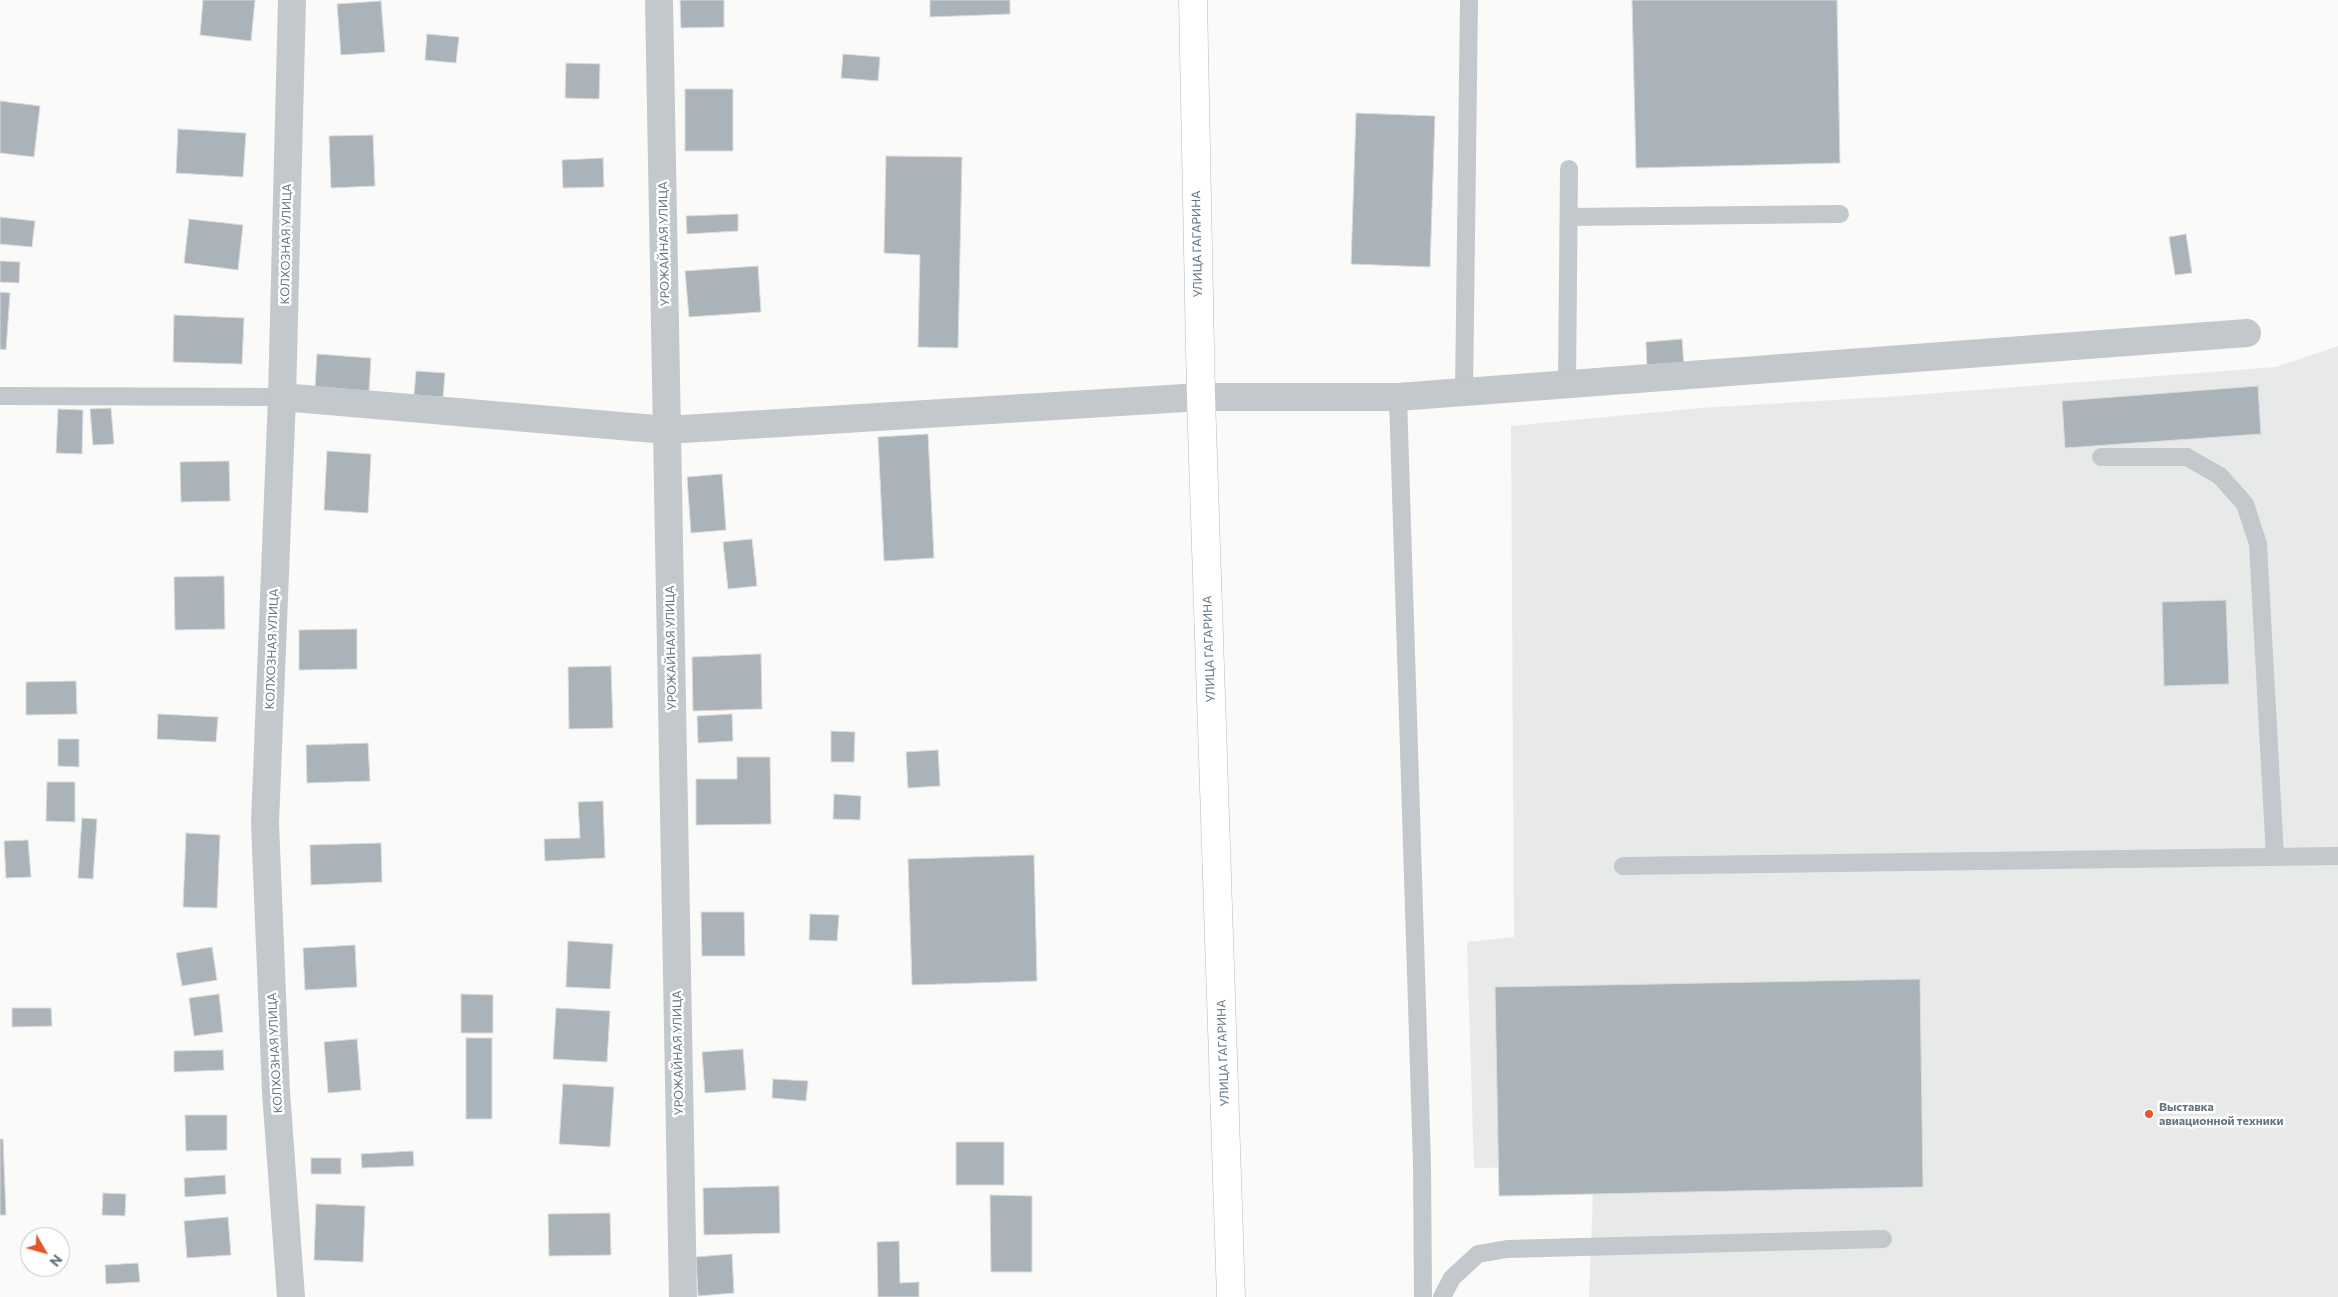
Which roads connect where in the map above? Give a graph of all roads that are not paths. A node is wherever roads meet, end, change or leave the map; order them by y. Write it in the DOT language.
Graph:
graph roads {
  1 [pos="292,0"];
  2 [pos="659,0"];
  3 [pos="1192,0"];
  4 [pos="1469,0"];
  5 [pos="1569,168"];
  6 [pos="1840,214"];
  7 [pos="1569,217"];
  8 [pos="2247,333"];
  9 [pos="1567,385"];
  10 [pos="1464,393"];
  11 [pos="0,396"];
  12 [pos="282,396"];
  13 [pos="1201,397"];
  14 [pos="1398,397"];
  15 [pos="668,430"];
  16 [pos="2101,457"];
  17 [pos="2338,856"];
  18 [pos="2275,857"];
  19 [pos="1623,866"];
  20 [pos="1884,1239"];
  21 [pos="291,1297"];
  22 [pos="683,1297"];
  23 [pos="1231,1297"];
  24 [pos="1423,1297"];
  25 [pos="1442,1297"];
  1 -- 12 [label="street, КОЛХОЗНАЯ УЛИЦА"];
  2 -- 15 [label="street, УРОЖАЙНАЯ УЛИЦА"];
  3 -- 13 [label="main road, УЛИЦА ГАГАРИНА"];
  4 -- 10 [label="lane"];
  5 -- 7 [label="lane"];
  6 -- 7 [label="lane"];
  7 -- 9 [label="lane"];
  8 -- 9 [label="street"];
  9 -- 10 [label="street"];
  10 -- 14 [label="street"];
  11 -- 12 [label="lane"];
  12 -- 15 [label="street"];
  12 -- 21 [label="street, КОЛХОЗНАЯ УЛИЦА"];
  13 -- 14 [label="street"];
  13 -- 15 [label="street"];
  13 -- 23 [label="main road, УЛИЦА ГАГАРИНА"];
  14 -- 24 [label="lane"];
  15 -- 22 [label="street, УРОЖАЙНАЯ УЛИЦА"];
  16 -- 18 [label="lane"];
  17 -- 18 [label="lane"];
  18 -- 19 [label="lane"];
  20 -- 25 [label="lane"];
}
